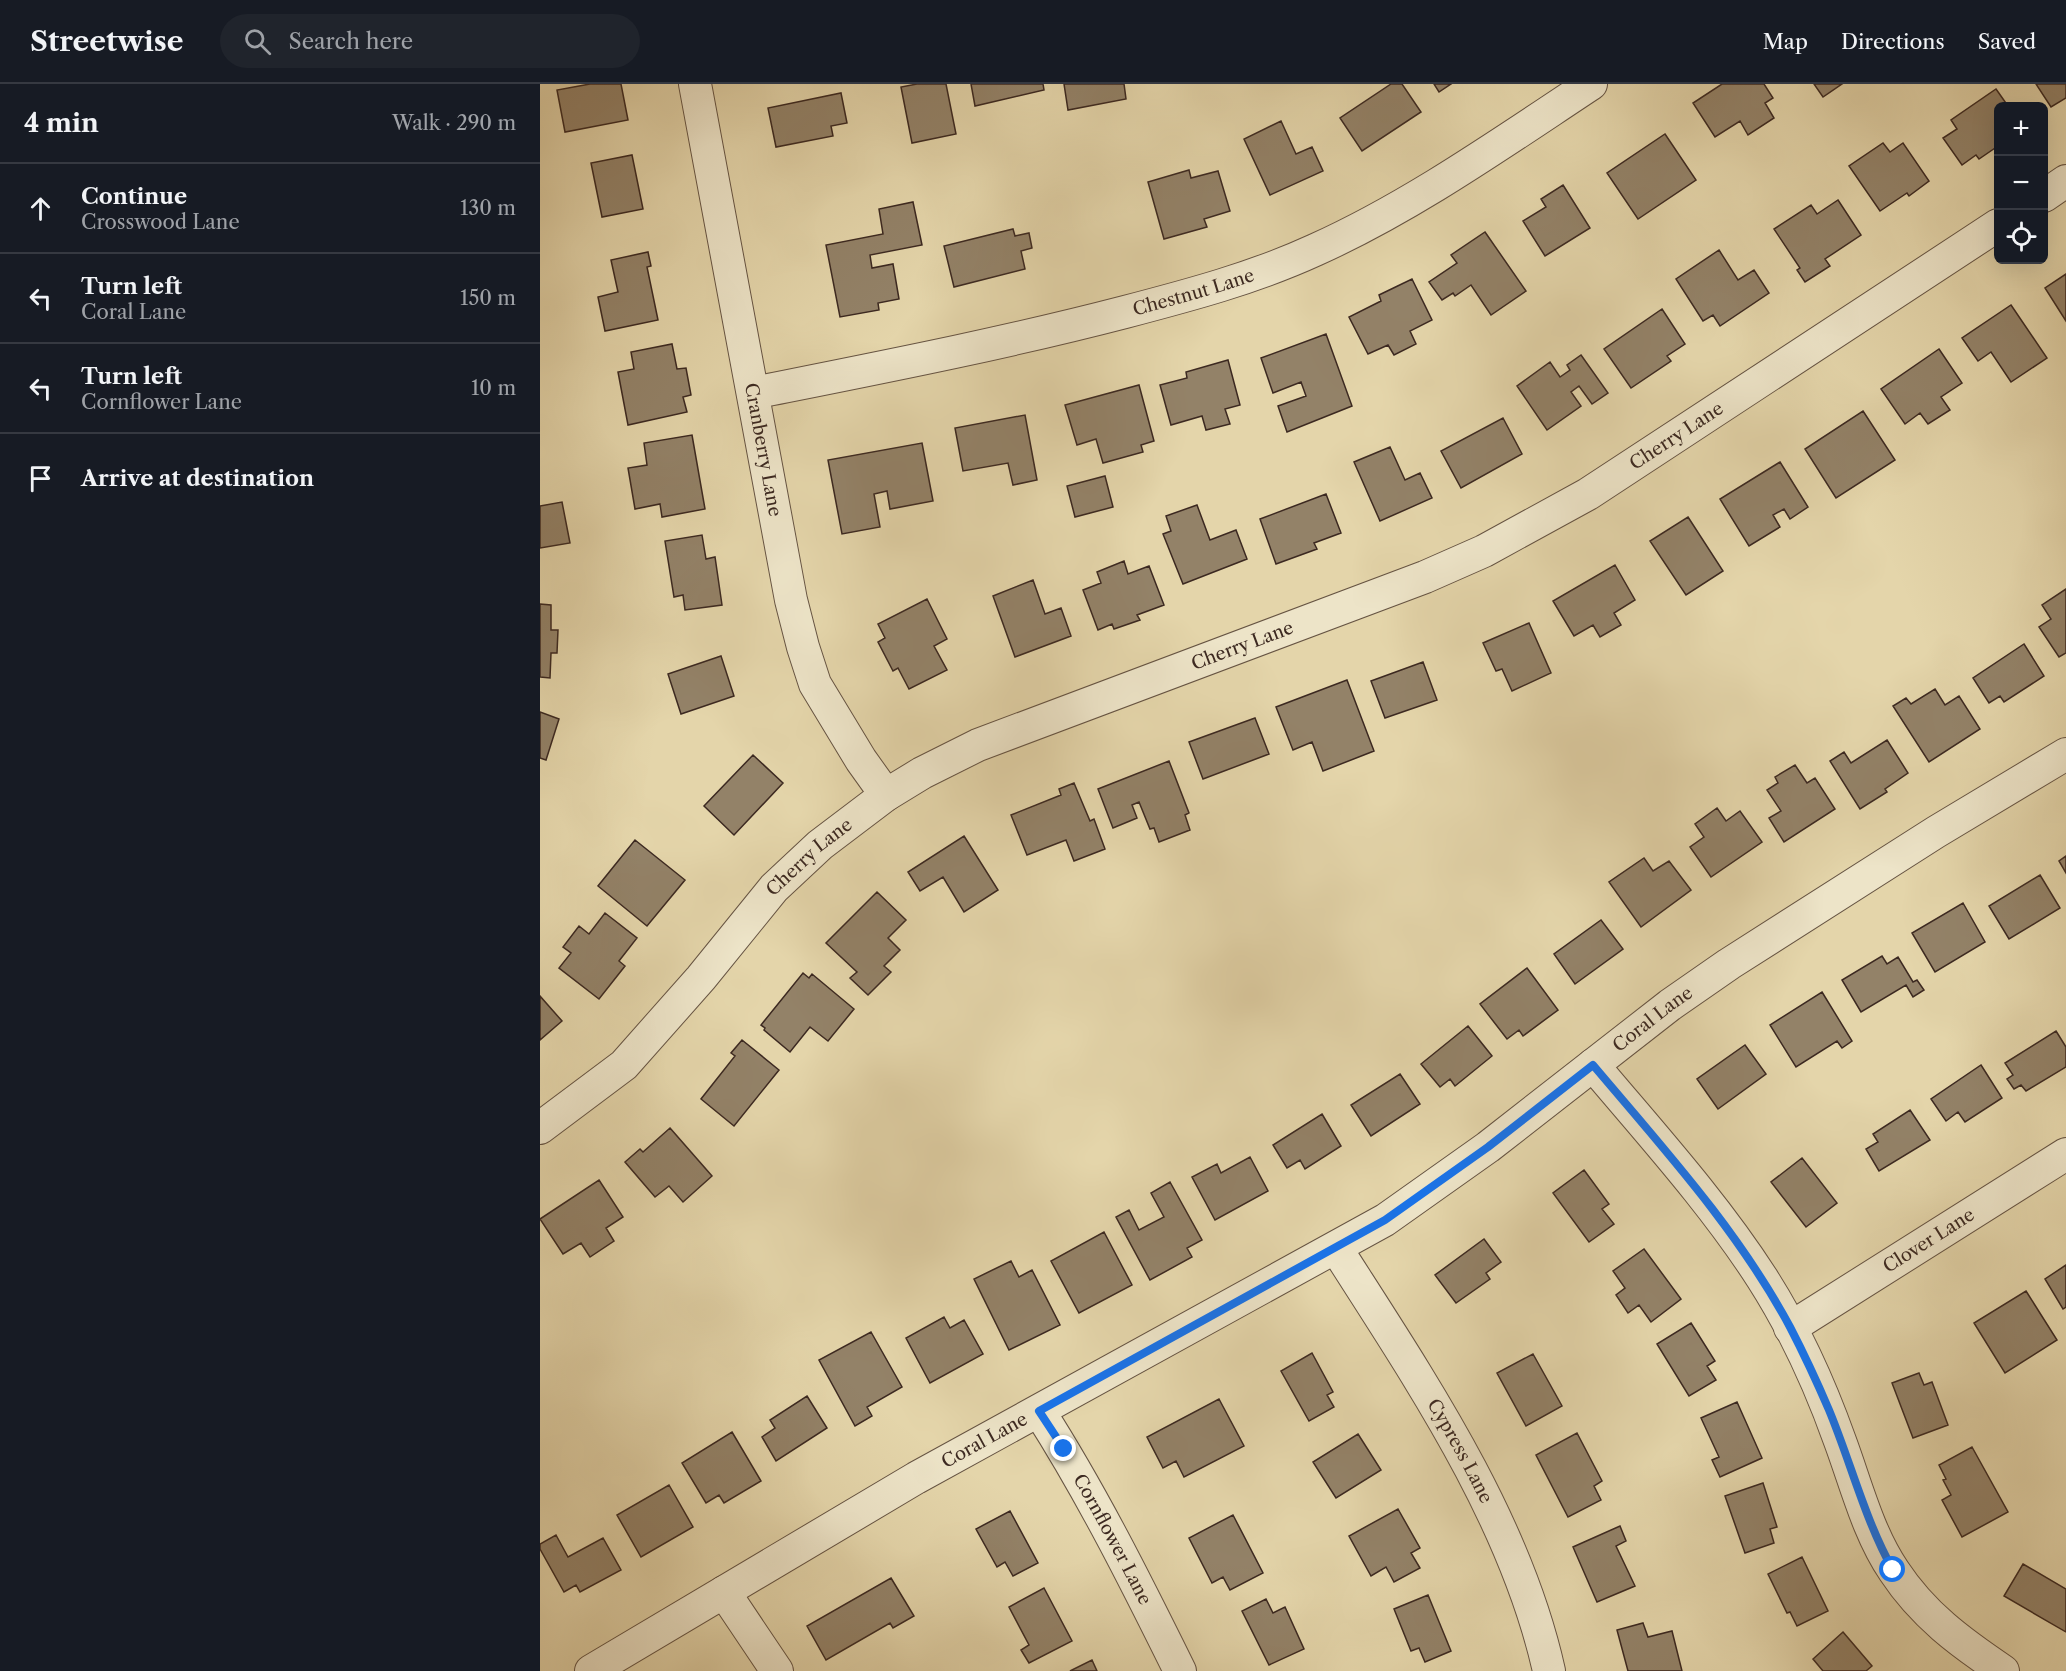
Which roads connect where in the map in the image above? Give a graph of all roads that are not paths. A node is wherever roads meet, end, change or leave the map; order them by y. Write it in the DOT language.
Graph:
graph roads {
  1 [pos="695,84"];
  2 [pos="1591,84"];
  3 [pos="2066,181"];
  4 [pos="2048,193"];
  5 [pos="1994,228"];
  6 [pos="753,393"];
  7 [pos="2066,754"];
  8 [pos="886,795"];
  9 [pos="1593,1065"];
  10 [pos="540,1128"];
  11 [pos="2066,1154"];
  12 [pos="1336,1248"];
  13 [pos="1790,1328"];
  14 [pos="1039,1411"];
  15 [pos="724,1592"];
  16 [pos="591,1671"];
  17 [pos="777,1671"];
  18 [pos="1180,1671"];
  19 [pos="1548,1671"];
  20 [pos="2003,1671"];
  1 -- 6 [label="street, Cranberry Lane"];
  2 -- 6 [label="street, Chestnut Lane"];
  3 -- 4 [label="street"];
  5 -- 8 [label="street, Cherry Lane"];
  6 -- 8 [label="street, Cranberry Lane"];
  7 -- 9 [label="street, Coral Lane"];
  8 -- 10 [label="street, Cherry Lane"];
  9 -- 12 [label="street, Coral Lane"];
  9 -- 13 [label="street"];
  11 -- 13 [label="street, Clover Lane"];
  12 -- 14 [label="street, Coral Lane"];
  12 -- 19 [label="street, Cypress Lane"];
  13 -- 20 [label="street"];
  14 -- 15 [label="street, Coral Lane"];
  14 -- 18 [label="street, Cornflower Lane"];
  15 -- 16 [label="street, Coral Lane"];
  15 -- 17 [label="street"];
}
